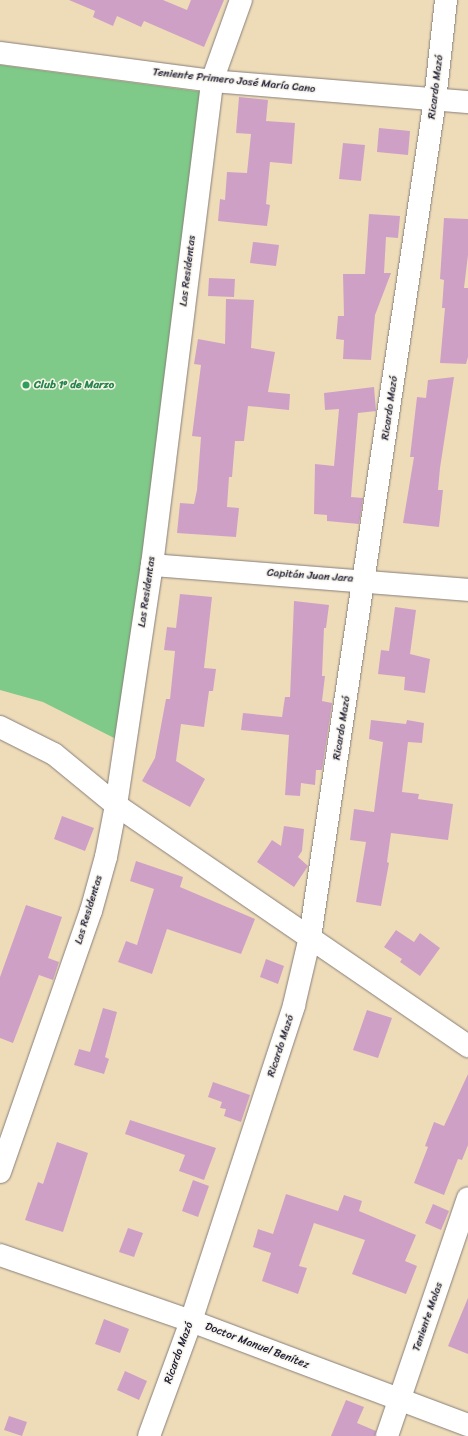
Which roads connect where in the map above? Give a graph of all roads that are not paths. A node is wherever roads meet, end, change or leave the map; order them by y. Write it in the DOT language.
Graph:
graph roads {
  1 [pos="241,0"];
  2 [pos="446,0"];
  3 [pos="0,53"];
  4 [pos="212,81"];
  5 [pos="435,100"];
  6 [pos="468,102"];
  7 [pos="152,565"];
  8 [pos="364,580"];
  9 [pos="468,590"];
  10 [pos="0,727"];
  11 [pos="116,805"];
  12 [pos="310,938"];
  13 [pos="468,1046"];
  14 [pos="0,1172"];
  15 [pos="468,1198"];
  16 [pos="0,1255"];
  17 [pos="191,1321"];
  18 [pos="400,1399"];
  19 [pos="468,1425"];
  20 [pos="149,1436"];
  21 [pos="387,1436"];
  1 -- 4 [label="street, Las Residentas"];
  2 -- 5 [label="street, Ricardo Mazó"];
  3 -- 4 [label="street, Teniente Primero José María Cano"];
  4 -- 5 [label="street, Teniente Primero José María Cano"];
  4 -- 7 [label="street, Las Residentas"];
  5 -- 6 [label="street, Teniente Primero José María Cano"];
  5 -- 8 [label="street, Ricardo Mazó"];
  7 -- 8 [label="street, Capitán Juan Jara"];
  7 -- 11 [label="street, Las Residentas"];
  8 -- 9 [label="street, Capitán Juan Jara"];
  8 -- 12 [label="street, Ricardo Mazó"];
  10 -- 11 [label="street"];
  11 -- 12 [label="street"];
  11 -- 14 [label="street, Las Residentas"];
  12 -- 13 [label="street"];
  12 -- 17 [label="street, Ricardo Mazó"];
  15 -- 18 [label="street, Teniente Molas"];
  16 -- 17 [label="street, Doctor Manuel Benítez"];
  17 -- 18 [label="street, Doctor Manuel Benítez"];
  17 -- 20 [label="street, Ricardo Mazó"];
  18 -- 19 [label="street, Doctor Manuel Benítez"];
  18 -- 21 [label="street, Teniente Molas"];
}
